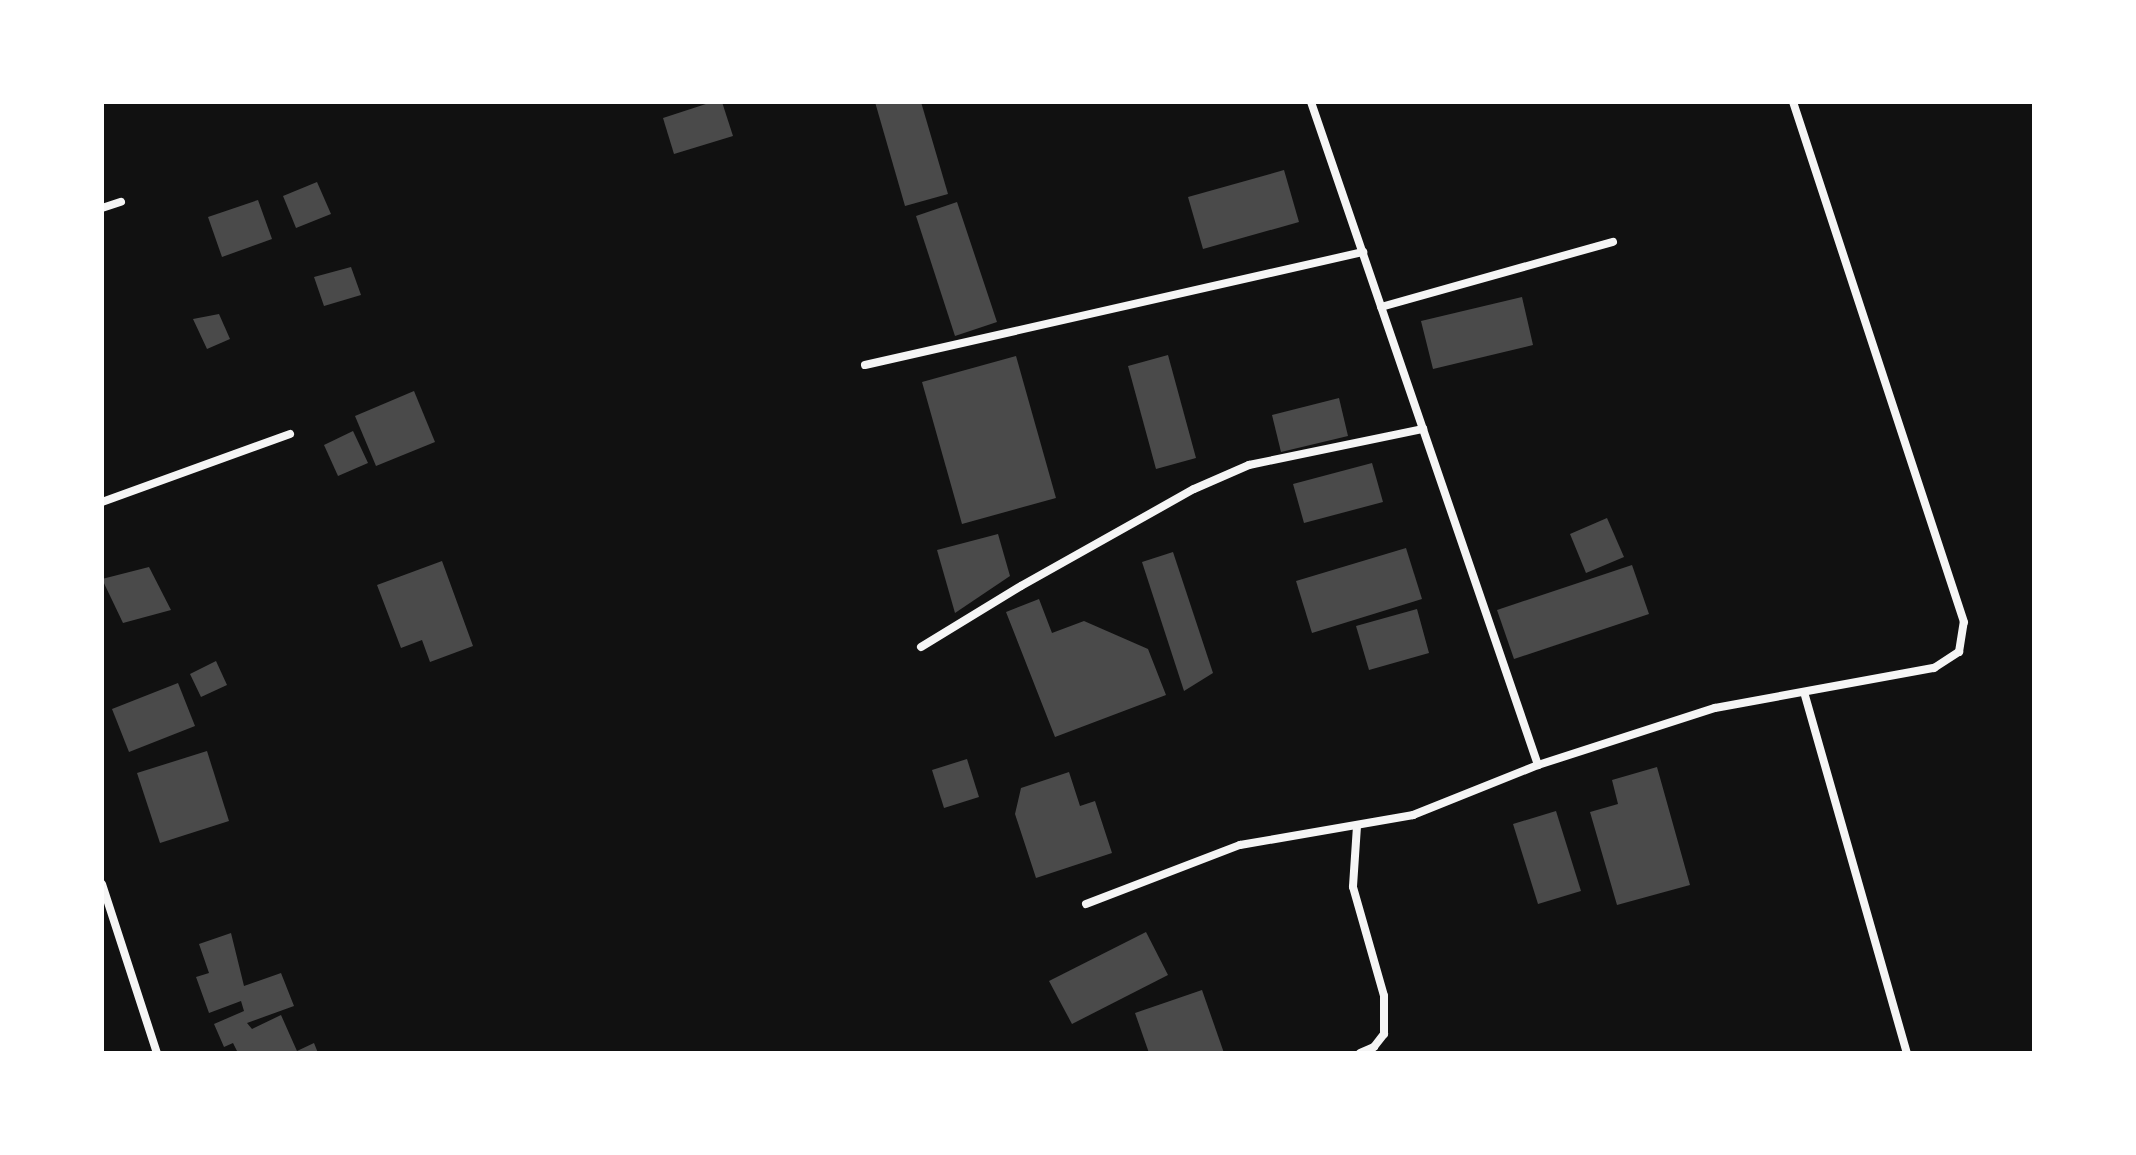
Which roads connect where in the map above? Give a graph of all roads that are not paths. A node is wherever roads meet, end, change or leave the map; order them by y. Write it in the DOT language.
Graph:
graph roads {
  1 [pos="1311,102"];
  2 [pos="1793,102"];
  3 [pos="121,202"];
  4 [pos="102,208"];
  5 [pos="1613,242"];
  6 [pos="1363,252"];
  7 [pos="1381,307"];
  8 [pos="865,365"];
  9 [pos="1423,429"];
  10 [pos="290,434"];
  11 [pos="102,502"];
  12 [pos="921,647"];
  13 [pos="1804,692"];
  14 [pos="1538,765"];
  15 [pos="1357,826"];
  16 [pos="102,884"];
  17 [pos="1086,904"];
  18 [pos="157,1053"];
  19 [pos="1360,1053"];
  20 [pos="1907,1053"];
  1 -- 6 [label="street"];
  2 -- 13 [label="street"];
  3 -- 4 [label="street"];
  5 -- 7 [label="street"];
  6 -- 7 [label="street"];
  6 -- 8 [label="street"];
  7 -- 9 [label="street"];
  9 -- 12 [label="street"];
  9 -- 14 [label="street"];
  10 -- 11 [label="street"];
  13 -- 14 [label="street"];
  13 -- 20 [label="street"];
  14 -- 15 [label="street"];
  15 -- 17 [label="street"];
  15 -- 19 [label="street"];
  16 -- 18 [label="street"];
}
